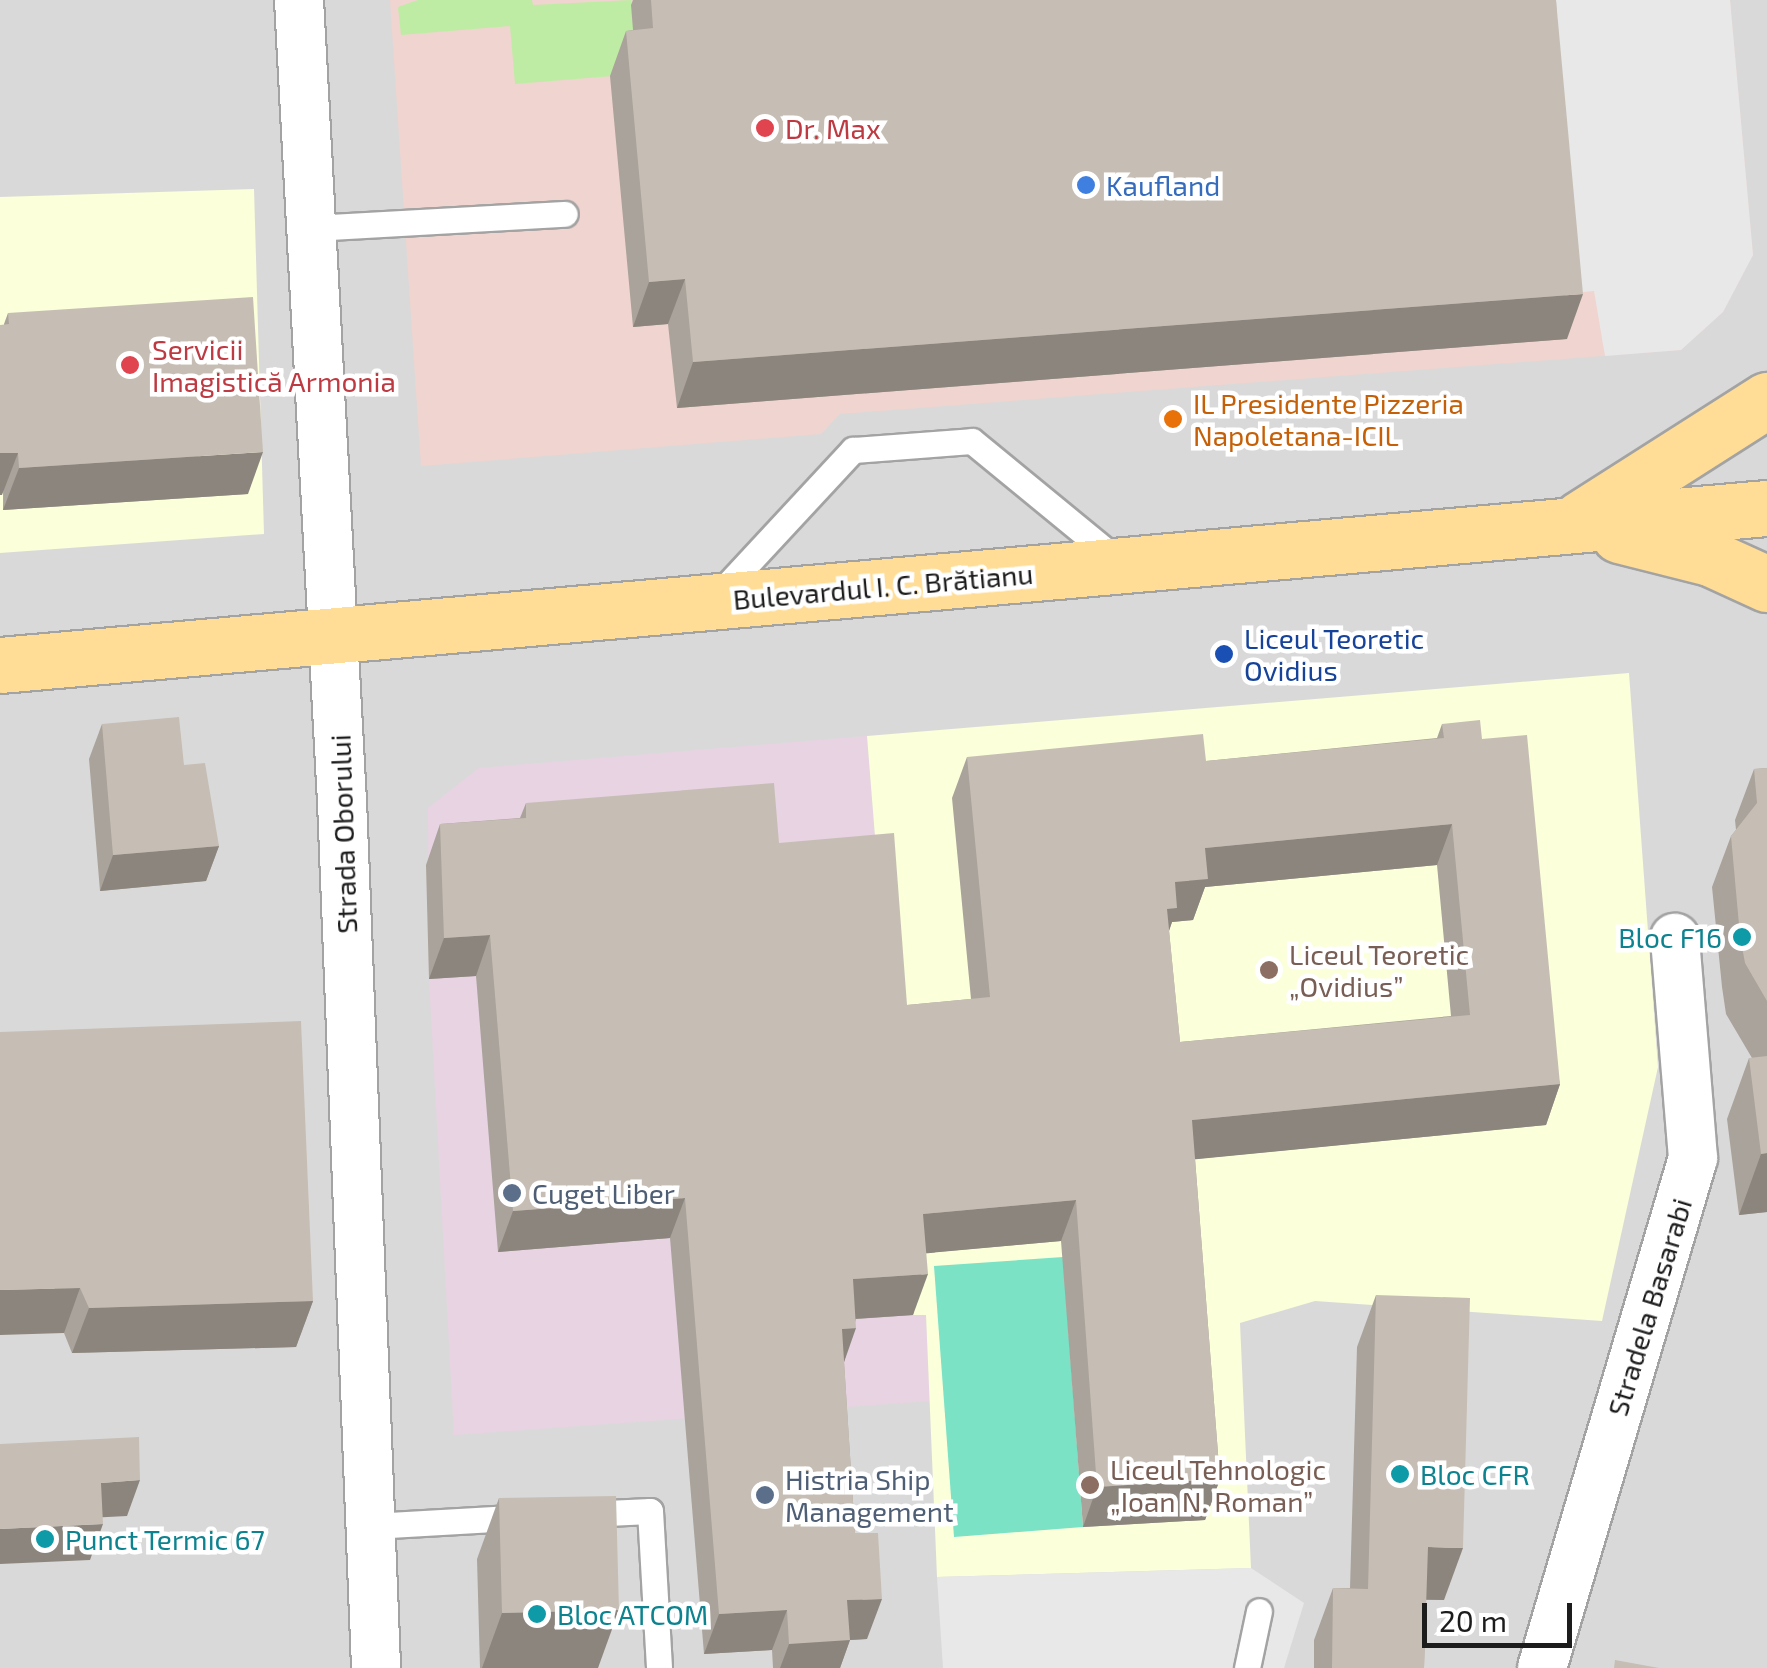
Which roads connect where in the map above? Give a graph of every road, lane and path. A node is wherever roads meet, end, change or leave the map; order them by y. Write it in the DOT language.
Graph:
graph roads {
  1 [pos="299,0"];
  2 [pos="564,214"];
  3 [pos="311,228"];
  4 [pos="1767,400"];
  5 [pos="1767,508"];
  6 [pos="1573,524"];
  7 [pos="1122,564"];
  8 [pos="1767,584"];
  9 [pos="712,601"];
  10 [pos="334,636"];
  11 [pos="0,666"];
  12 [pos="1674,938"];
  13 [pos="371,1526"];
  14 [pos="1259,1611"];
  15 [pos="376,1668"];
  16 [pos="659,1668"];
  17 [pos="1246,1668"];
  18 [pos="1542,1668"];
  1 -- 3 [label="street, Strada Oborului"];
  2 -- 3 [label="lane"];
  3 -- 10 [label="street, Strada Oborului"];
  4 -- 6 [label="main road"];
  5 -- 6 [label="main road, Bulevardul I. C. Brătianu"];
  6 -- 7 [label="main road, Bulevardul I. C. Brătianu"];
  6 -- 8 [label="main road"];
  7 -- 9 [label="main road, Bulevardul I. C. Brătianu"];
  7 -- 9 [label="lane"];
  9 -- 10 [label="main road, Bulevardul I. C. Brătianu"];
  10 -- 11 [label="main road, Bulevardul I. C. Brătianu"];
  10 -- 13 [label="street, Strada Oborului"];
  12 -- 18 [label="street, Stradela Basarabi"];
  13 -- 15 [label="street, Strada Oborului"];
  13 -- 16 [label="lane"];
  14 -- 17 [label="lane"];
}
